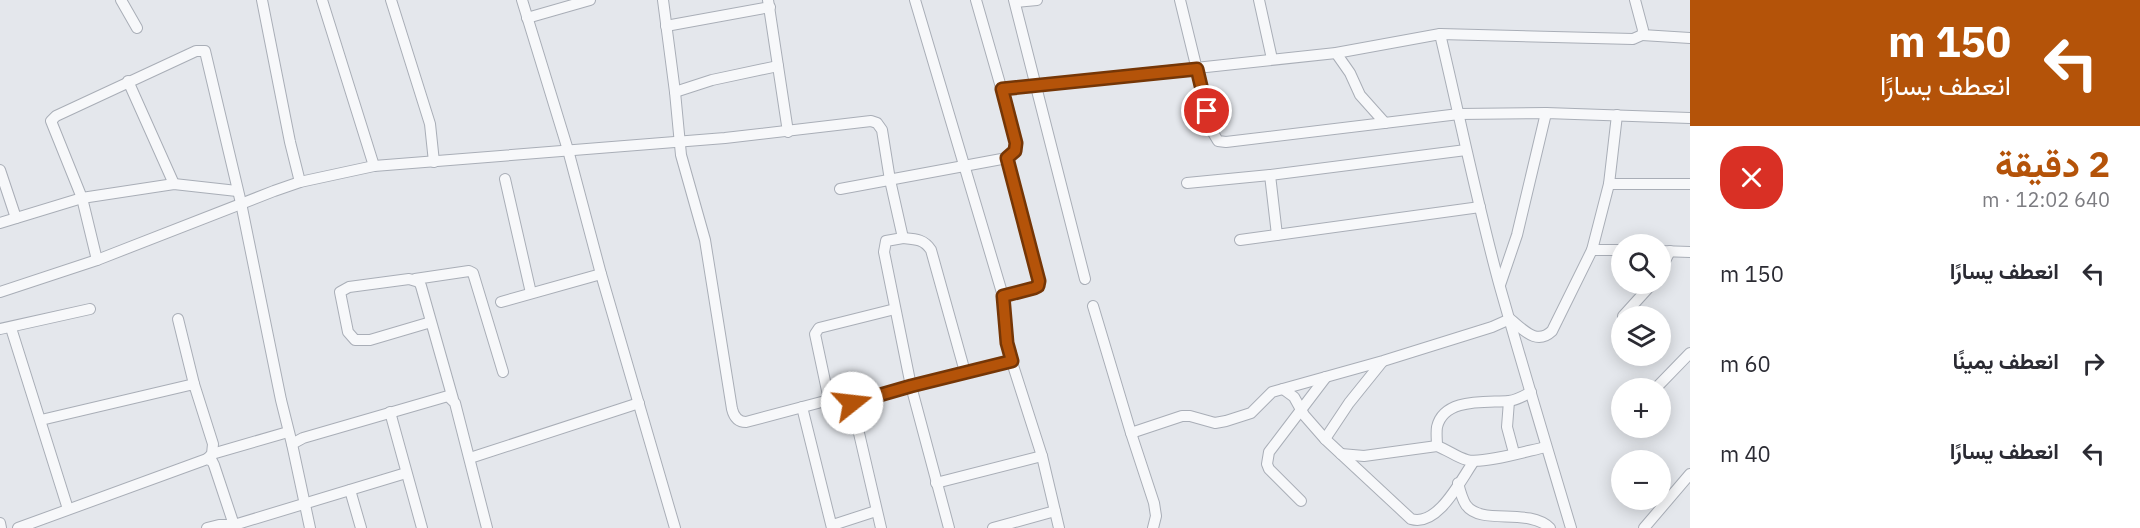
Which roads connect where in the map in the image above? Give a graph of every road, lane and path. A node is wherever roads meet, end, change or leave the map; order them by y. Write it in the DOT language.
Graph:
graph roads {
  1 [pos="121,0"];
  2 [pos="262,0"];
  3 [pos="322,0"];
  4 [pos="391,0"];
  5 [pos="522,0"];
  6 [pos="590,0"];
  7 [pos="663,0"];
  8 [pos="915,0"];
  9 [pos="976,0"];
  10 [pos="1037,0"];
  11 [pos="1180,0"];
  12 [pos="1258,0"];
  13 [pos="1635,0"];
  14 [pos="1015,1"];
  15 [pos="769,4"];
  16 [pos="527,18"];
  17 [pos="666,26"];
  18 [pos="137,28"];
  19 [pos="1440,34"];
  20 [pos="1642,35"];
  21 [pos="1690,38"];
  22 [pos="1336,53"];
  23 [pos="1272,59"];
  24 [pos="778,66"];
  25 [pos="1197,69"];
  26 [pos="128,81"];
  27 [pos="1036,86"];
  28 [pos="1002,89"];
  29 [pos="675,92"];
  30 [pos="1546,113"];
  31 [pos="1459,114"];
  32 [pos="1617,116"];
  33 [pos="1690,118"];
  34 [pos="1385,123"];
  35 [pos="788,132"];
  36 [pos="680,142"];
  37 [pos="568,150"];
  38 [pos="1466,150"];
  39 [pos="1007,158"];
  40 [pos="434,162"];
  41 [pos="964,165"];
  42 [pos="374,166"];
  43 [pos="0,170"];
  44 [pos="1270,175"];
  45 [pos="505,179"];
  46 [pos="890,180"];
  47 [pos="300,182"];
  48 [pos="1187,183"];
  49 [pos="174,184"];
  50 [pos="1610,184"];
  51 [pos="1690,184"];
  52 [pos="840,189"];
  53 [pos="237,191"];
  54 [pos="82,198"];
  55 [pos="241,203"];
  56 [pos="1480,207"];
  57 [pos="16,218"];
  58 [pos="0,223"];
  59 [pos="1277,235"];
  60 [pos="903,238"];
  61 [pos="1240,240"];
  62 [pos="1592,250"];
  63 [pos="1611,250"];
  64 [pos="1671,251"];
  65 [pos="1690,252"];
  66 [pos="97,260"];
  67 [pos="601,274"];
  68 [pos="415,279"];
  69 [pos="1085,279"];
  70 [pos="1500,286"];
  71 [pos="0,292"];
  72 [pos="531,293"];
  73 [pos="1643,294"];
  74 [pos="1003,296"];
  75 [pos="501,302"];
  76 [pos="1093,306"];
  77 [pos="1633,306"];
  78 [pos="90,309"];
  79 [pos="895,309"];
  80 [pos="178,319"];
  81 [pos="1510,319"];
  82 [pos="431,322"];
  83 [pos="5,328"];
  84 [pos="1690,353"];
  85 [pos="1012,361"];
  86 [pos="1383,361"];
  87 [pos="503,372"];
  88 [pos="965,372"];
  89 [pos="1326,377"];
  90 [pos="1666,378"];
  91 [pos="194,384"];
  92 [pos="911,386"];
  93 [pos="1283,389"];
  94 [pos="1531,392"];
  95 [pos="453,399"];
  96 [pos="830,400"];
  97 [pos="1509,401"];
  98 [pos="639,403"];
  99 [pos="852,403"];
  100 [pos="802,407"];
  101 [pos="1301,409"];
  102 [pos="390,412"];
  103 [pos="41,420"];
  104 [pos="288,432"];
  105 [pos="1131,433"];
  106 [pos="1325,439"];
  107 [pos="292,444"];
  108 [pos="1437,446"];
  109 [pos="1545,447"];
  110 [pos="1514,453"];
  111 [pos="1340,454"];
  112 [pos="209,456"];
  113 [pos="1042,456"];
  114 [pos="470,458"];
  115 [pos="1474,461"];
  116 [pos="406,473"];
  117 [pos="1690,474"];
  118 [pos="936,483"];
  119 [pos="1458,483"];
  120 [pos="350,490"];
  121 [pos="1301,501"];
  122 [pos="304,504"];
  123 [pos="68,509"];
  124 [pos="876,511"];
  125 [pos="1055,511"];
  126 [pos="0,523"];
  127 [pos="235,527"];
  128 [pos="2,528"];
  129 [pos="18,528"];
  130 [pos="207,528"];
  131 [pos="310,528"];
  132 [pos="361,528"];
  133 [pos="422,528"];
  134 [pos="487,528"];
  135 [pos="675,528"];
  136 [pos="880,528"];
  137 [pos="950,528"];
  138 [pos="993,528"];
  139 [pos="1059,528"];
  140 [pos="1153,528"];
  141 [pos="1550,528"];
  142 [pos="1571,528"];
  143 [pos="1644,528"];
  1 -- 18 [label="street"];
  2 -- 47 [label="street"];
  3 -- 42 [label="street"];
  4 -- 40 [label="street"];
  5 -- 16 [label="street"];
  6 -- 16 [label="street"];
  7 -- 17 [label="street"];
  8 -- 41 [label="street"];
  9 -- 28 [label="street"];
  10 -- 14 [label="street"];
  11 -- 25 [label="street"];
  12 -- 23 [label="street"];
  13 -- 20 [label="street"];
  14 -- 27 [label="street"];
  15 -- 17 [label="street"];
  15 -- 24 [label="street"];
  16 -- 37 [label="street"];
  17 -- 29 [label="street"];
  19 -- 20 [label="street"];
  19 -- 22 [label="street"];
  19 -- 31 [label="street"];
  20 -- 21 [label="street"];
  22 -- 23 [label="street"];
  22 -- 34 [label="street"];
  23 -- 25 [label="street"];
  24 -- 29 [label="street"];
  24 -- 35 [label="street"];
  25 -- 27 [label="street"];
  25 -- 34 [label="street"];
  26 -- 49 [label="street"];
  26 -- 53 [label="street"];
  26 -- 54 [label="street"];
  27 -- 28 [label="street"];
  27 -- 69 [label="street"];
  28 -- 39 [label="street"];
  29 -- 36 [label="street"];
  30 -- 31 [label="street"];
  30 -- 32 [label="street"];
  30 -- 70 [label="street"];
  31 -- 34 [label="street"];
  31 -- 38 [label="street"];
  32 -- 33 [label="street"];
  32 -- 50 [label="street"];
  35 -- 36 [label="street"];
  35 -- 46 [label="street"];
  36 -- 37 [label="street"];
  36 -- 100 [label="street"];
  37 -- 40 [label="street"];
  37 -- 67 [label="street"];
  38 -- 44 [label="street"];
  38 -- 56 [label="street"];
  39 -- 41 [label="street"];
  39 -- 74 [label="street"];
  40 -- 42 [label="street"];
  41 -- 46 [label="street"];
  41 -- 74 [label="street"];
  42 -- 47 [label="street"];
  43 -- 57 [label="street"];
  44 -- 48 [label="street"];
  44 -- 59 [label="street"];
  45 -- 72 [label="street"];
  46 -- 52 [label="street"];
  46 -- 60 [label="street"];
  47 -- 55 [label="street"];
  49 -- 53 [label="street"];
  49 -- 54 [label="street"];
  50 -- 51 [label="street"];
  50 -- 62 [label="street"];
  53 -- 55 [label="street"];
  54 -- 57 [label="street"];
  54 -- 66 [label="street"];
  55 -- 66 [label="street"];
  55 -- 104 [label="street"];
  56 -- 59 [label="street"];
  56 -- 70 [label="street"];
  57 -- 58 [label="street"];
  59 -- 61 [label="street"];
  60 -- 79 [label="street"];
  60 -- 88 [label="street"];
  62 -- 63 [label="street"];
  62 -- 81 [label="street"];
  64 -- 65 [label="street"];
  66 -- 71 [label="street"];
  67 -- 72 [label="street"];
  67 -- 98 [label="street"];
  68 -- 82 [label="street"];
  68 -- 82 [label="street"];
  68 -- 87 [label="street"];
  70 -- 81 [label="street"];
  72 -- 75 [label="street"];
  73 -- 77 [label="street"];
  74 -- 85 [label="street"];
  76 -- 105 [label="street"];
  78 -- 83 [label="street"];
  79 -- 92 [label="street"];
  79 -- 96 [label="street"];
  80 -- 91 [label="street"];
  81 -- 86 [label="street"];
  81 -- 94 [label="street"];
  82 -- 95 [label="street"];
  83 -- 103 [label="street"];
  84 -- 90 [label="street"];
  85 -- 88 [label="street"];
  85 -- 113 [label="street"];
  86 -- 89 [label="street"];
  86 -- 106 [label="street"];
  88 -- 92 [label="street"];
  89 -- 93 [label="street"];
  89 -- 101 [label="street"];
  91 -- 103 [label="street"];
  91 -- 112 [label="street"];
  92 -- 99 [label="street"];
  92 -- 118 [label="street"];
  93 -- 101 [label="street"];
  93 -- 105 [label="street"];
  94 -- 97 [label="street"];
  94 -- 109 [label="street"];
  95 -- 102 [label="street"];
  95 -- 114 [label="street"];
  96 -- 99 [label="street"];
  96 -- 100 [label="street"];
  97 -- 108 [label="street"];
  97 -- 110 [label="street"];
  98 -- 114 [label="street"];
  98 -- 135 [label="street"];
  99 -- 124 [label="street"];
  100 -- 124 [label="street"];
  101 -- 106 [label="street"];
  101 -- 121 [label="street"];
  102 -- 107 [label="street"];
  102 -- 116 [label="street"];
  103 -- 123 [label="street"];
  104 -- 107 [label="street"];
  104 -- 112 [label="street"];
  105 -- 140 [label="street"];
  106 -- 111 [label="street"];
  107 -- 122 [label="street"];
  108 -- 111 [label="street"];
  108 -- 115 [label="street"];
  109 -- 110 [label="street"];
  109 -- 142 [label="street"];
  110 -- 115 [label="street"];
  111 -- 119 [label="street"];
  112 -- 123 [label="street"];
  112 -- 127 [label="street"];
  113 -- 118 [label="street"];
  113 -- 125 [label="street"];
  114 -- 134 [label="street"];
  115 -- 119 [label="street"];
  116 -- 120 [label="street"];
  116 -- 133 [label="street"];
  117 -- 143 [label="street"];
  118 -- 137 [label="street"];
  119 -- 141 [label="street"];
  120 -- 122 [label="street"];
  120 -- 132 [label="street"];
  122 -- 127 [label="street"];
  122 -- 131 [label="street"];
  123 -- 129 [label="street"];
  124 -- 136 [label="street"];
  125 -- 138 [label="street"];
  125 -- 139 [label="street"];
  126 -- 128 [label="street"];
  127 -- 130 [label="street"];
}
